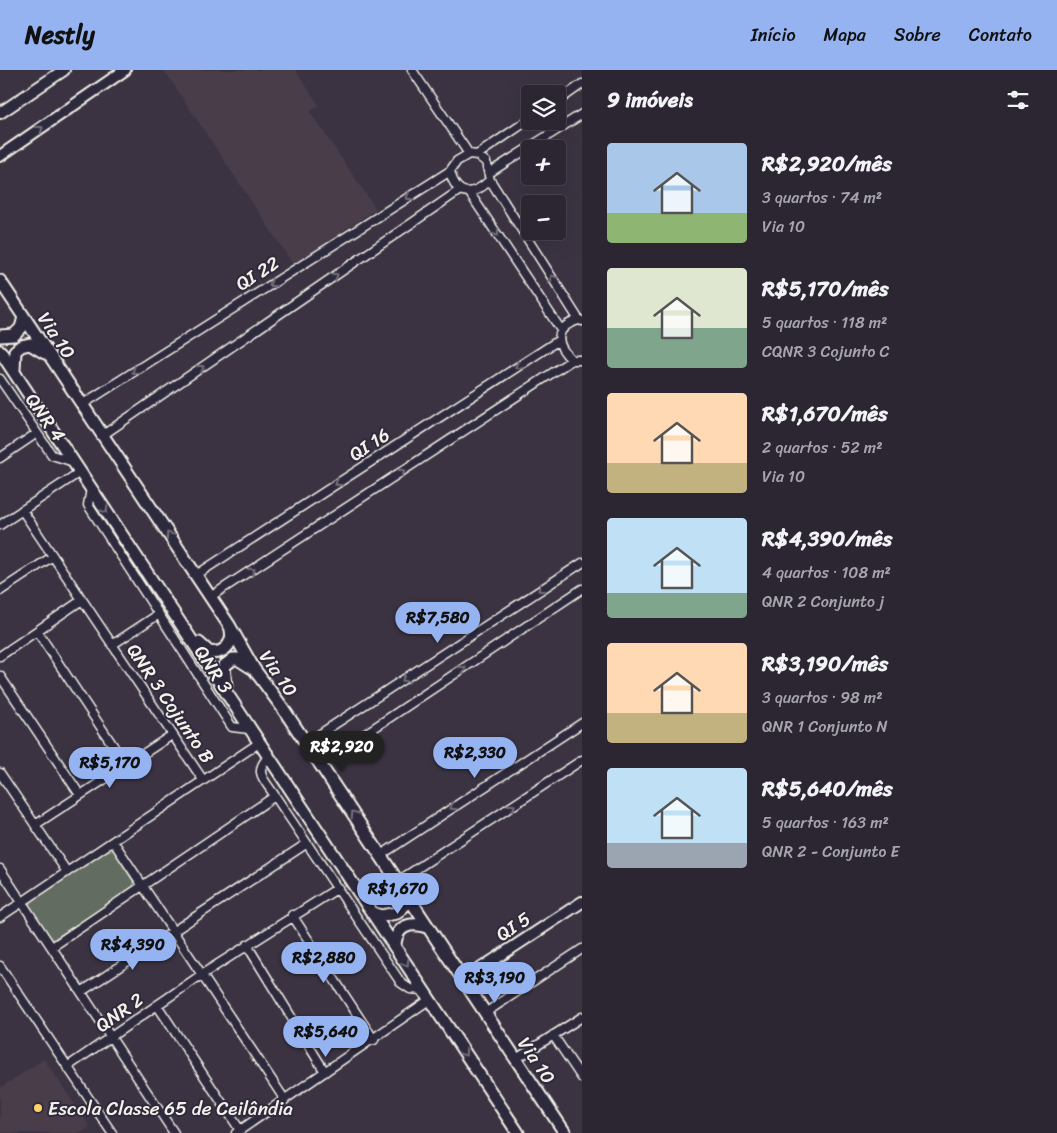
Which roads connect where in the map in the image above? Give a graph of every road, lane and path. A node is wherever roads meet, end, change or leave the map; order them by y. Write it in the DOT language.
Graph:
graph roads {
  1 [pos="64,70"];
  2 [pos="125,70"];
  3 [pos="412,70"];
  4 [pos="582,84"];
  5 [pos="566,95"];
  6 [pos="0,113"];
  7 [pos="582,114"];
  8 [pos="521,125"];
  9 [pos="5,149"];
  10 [pos="473,155"];
  11 [pos="0,156"];
  12 [pos="450,171"];
  13 [pos="490,176"];
  14 [pos="460,190"];
  15 [pos="469,192"];
  16 [pos="0,281"];
  17 [pos="24,317"];
  18 [pos="580,320"];
  19 [pos="561,330"];
  20 [pos="0,336"];
  21 [pos="559,340"];
  22 [pos="0,351"];
  23 [pos="51,357"];
  24 [pos="572,360"];
  25 [pos="582,360"];
  26 [pos="14,370"];
  27 [pos="0,379"];
  28 [pos="3,392"];
  29 [pos="83,404"];
  30 [pos="37,433"];
  31 [pos="103,435"];
  32 [pos="0,458"];
  33 [pos="77,467"];
  34 [pos="91,489"];
  35 [pos="22,510"];
  36 [pos="0,525"];
  37 [pos="53,556"];
  38 [pos="582,563"];
  39 [pos="196,575"];
  40 [pos="582,589"];
  41 [pos="0,591"];
  42 [pos="210,597"];
  43 [pos="82,600"];
  44 [pos="159,614"];
  45 [pos="182,623"];
  46 [pos="229,625"];
  47 [pos="37,631"];
  48 [pos="112,645"];
  49 [pos="0,656"];
  50 [pos="254,669"];
  51 [pos="0,676"];
  52 [pos="228,694"];
  53 [pos="582,723"];
  54 [pos="250,730"];
  55 [pos="172,734"];
  56 [pos="259,743"];
  57 [pos="306,743"];
  58 [pos="268,757"];
  59 [pos="582,760"];
  60 [pos="320,764"];
  61 [pos="126,765"];
  62 [pos="0,773"];
  63 [pos="203,780"];
  64 [pos="80,795"];
  65 [pos="275,796"];
  66 [pos="35,825"];
  67 [pos="113,841"];
  68 [pos="306,844"];
  69 [pos="381,855"];
  70 [pos="0,868"];
  71 [pos="67,872"];
  72 [pos="398,881"];
  73 [pos="142,885"];
  74 [pos="338,888"];
  75 [pos="407,895"];
  76 [pos="22,901"];
  77 [pos="582,902"];
  78 [pos="375,914"];
  79 [pos="292,915"];
  80 [pos="0,917"];
  81 [pos="428,926"];
  82 [pos="172,931"];
  83 [pos="395,944"];
  84 [pos="246,945"];
  85 [pos="52,947"];
  86 [pos="582,949"];
  87 [pos="0,966"];
  88 [pos="201,975"];
  89 [pos="463,980"];
  90 [pos="422,990"];
  91 [pos="81,992"];
  92 [pos="429,1000"];
  93 [pos="157,1005"];
  94 [pos="485,1012"];
  95 [pos="582,1017"];
  96 [pos="553,1035"];
  97 [pos="111,1038"];
  98 [pos="374,1040"];
  99 [pos="516,1059"];
  100 [pos="67,1067"];
  101 [pos="325,1072"];
  102 [pos="582,1078"];
  103 [pos="284,1100"];
  104 [pos="238,1132"];
  105 [pos="112,1133"];
  106 [pos="174,1133"];
  107 [pos="518,1133"];
  108 [pos="565,1133"];
  1 -- 6 [label="street"];
  9 -- 2 [label="street, one-way"];
  3 -- 10 [label="street"];
  4 -- 5 [label="street"];
  7 -- 13 [label="street"];
  8 -- 10 [label="street"];
  9 -- 11 [label="street"];
  10 -- 12 [label="street"];
  10 -- 13 [label="street"];
  12 -- 14 [label="street"];
  12 -- 29 [label="street, QI 22, one-way"];
  13 -- 15 [label="street"];
  18 -- 13 [label="street, one-way"];
  14 -- 15 [label="street"];
  31 -- 14 [label="street, one-way"];
  15 -- 19 [label="street, one-way"];
  16 -- 17 [label="main road, Via 10"];
  17 -- 20 [label="main road"];
  17 -- 23 [label="main road, Via 10"];
  18 -- 19 [label="street"];
  19 -- 21 [label="street"];
  21 -- 24 [label="street"];
  21 -- 39 [label="street, QI 16, one-way"];
  22 -- 26 [label="main road"];
  23 -- 26 [label="main road"];
  23 -- 29 [label="main road, Via 10"];
  24 -- 25 [label="street"];
  42 -- 24 [label="street, one-way"];
  26 -- 33 [label="main road"];
  27 -- 28 [label="street, QNR 4"];
  28 -- 30 [label="street, QNR 4"];
  29 -- 31 [label="main road, Via 10"];
  30 -- 32 [label="street"];
  30 -- 33 [label="street, QNR 4"];
  39 -- 31 [label="main road, Via 10, one-way"];
  33 -- 34 [label="main road"];
  33 -- 35 [label="street"];
  34 -- 44 [label="street, QNR 3"];
  34 -- 45 [label="main road, one-way"];
  35 -- 36 [label="street"];
  35 -- 37 [label="street, QNR 3 Cojunto B"];
  37 -- 41 [label="street"];
  37 -- 43 [label="street, QNR 3 Cojunto B"];
  38 -- 57 [label="street, one-way"];
  39 -- 42 [label="main road, Via 10"];
  60 -- 40 [label="street, one-way"];
  42 -- 46 [label="main road, Via 10"];
  43 -- 47 [label="street"];
  43 -- 48 [label="street, QNR 3 Cojunto B"];
  44 -- 48 [label="street"];
  44 -- 54 [label="street, QNR 3"];
  45 -- 46 [label="main road"];
  45 -- 52 [label="main road"];
  46 -- 50 [label="main road, Via 10"];
  47 -- 49 [label="street"];
  47 -- 61 [label="street"];
  48 -- 55 [label="street, QNR 3 Cojunto B"];
  50 -- 52 [label="main road"];
  50 -- 57 [label="main road, Via 10"];
  51 -- 64 [label="street"];
  52 -- 54 [label="main road"];
  53 -- 69 [label="street, one-way"];
  54 -- 56 [label="main road"];
  55 -- 61 [label="street"];
  55 -- 63 [label="street, QNR 3 Cojunto B"];
  56 -- 58 [label="main road"];
  56 -- 63 [label="street"];
  57 -- 60 [label="main road, Via 10"];
  58 -- 65 [label="street"];
  58 -- 78 [label="main road"];
  72 -- 59 [label="street, one-way"];
  69 -- 60 [label="main road, Via 10, one-way"];
  61 -- 64 [label="street"];
  62 -- 66 [label="street"];
  63 -- 67 [label="street"];
  64 -- 66 [label="street"];
  65 -- 68 [label="street"];
  65 -- 73 [label="street"];
  66 -- 71 [label="street"];
  67 -- 71 [label="street"];
  67 -- 73 [label="street"];
  68 -- 74 [label="street"];
  68 -- 82 [label="street"];
  69 -- 72 [label="main road, Via 10"];
  70 -- 76 [label="street"];
  71 -- 76 [label="street"];
  72 -- 75 [label="main road, Via 10"];
  73 -- 82 [label="street"];
  73 -- 85 [label="street"];
  74 -- 79 [label="street, QNR 2"];
  74 -- 90 [label="street"];
  75 -- 78 [label="main road"];
  75 -- 81 [label="main road, Via 10"];
  76 -- 80 [label="street"];
  76 -- 85 [label="street"];
  77 -- 89 [label="street, QI 5"];
  78 -- 83 [label="main road"];
  79 -- 84 [label="street, QNR 2"];
  79 -- 98 [label="street"];
  81 -- 83 [label="main road"];
  81 -- 89 [label="main road, Via 10"];
  82 -- 88 [label="street"];
  82 -- 91 [label="street"];
  83 -- 90 [label="main road, one-way"];
  84 -- 88 [label="street, QNR 2"];
  84 -- 101 [label="street"];
  85 -- 91 [label="street"];
  86 -- 94 [label="street"];
  87 -- 100 [label="street"];
  88 -- 93 [label="street, QNR 2"];
  88 -- 103 [label="street"];
  89 -- 94 [label="main road, Via 10"];
  90 -- 92 [label="main road"];
  91 -- 97 [label="street"];
  92 -- 98 [label="street"];
  92 -- 107 [label="main road, one-way"];
  93 -- 97 [label="street, QNR 2"];
  93 -- 104 [label="street"];
  94 -- 99 [label="main road, Via 10"];
  95 -- 96 [label="street"];
  96 -- 99 [label="street"];
  96 -- 102 [label="street"];
  97 -- 100 [label="street, QNR 2"];
  97 -- 106 [label="street"];
  98 -- 101 [label="street"];
  99 -- 108 [label="main road, Via 10"];
  100 -- 105 [label="street"];
  101 -- 103 [label="street"];
  103 -- 104 [label="street"];
}
